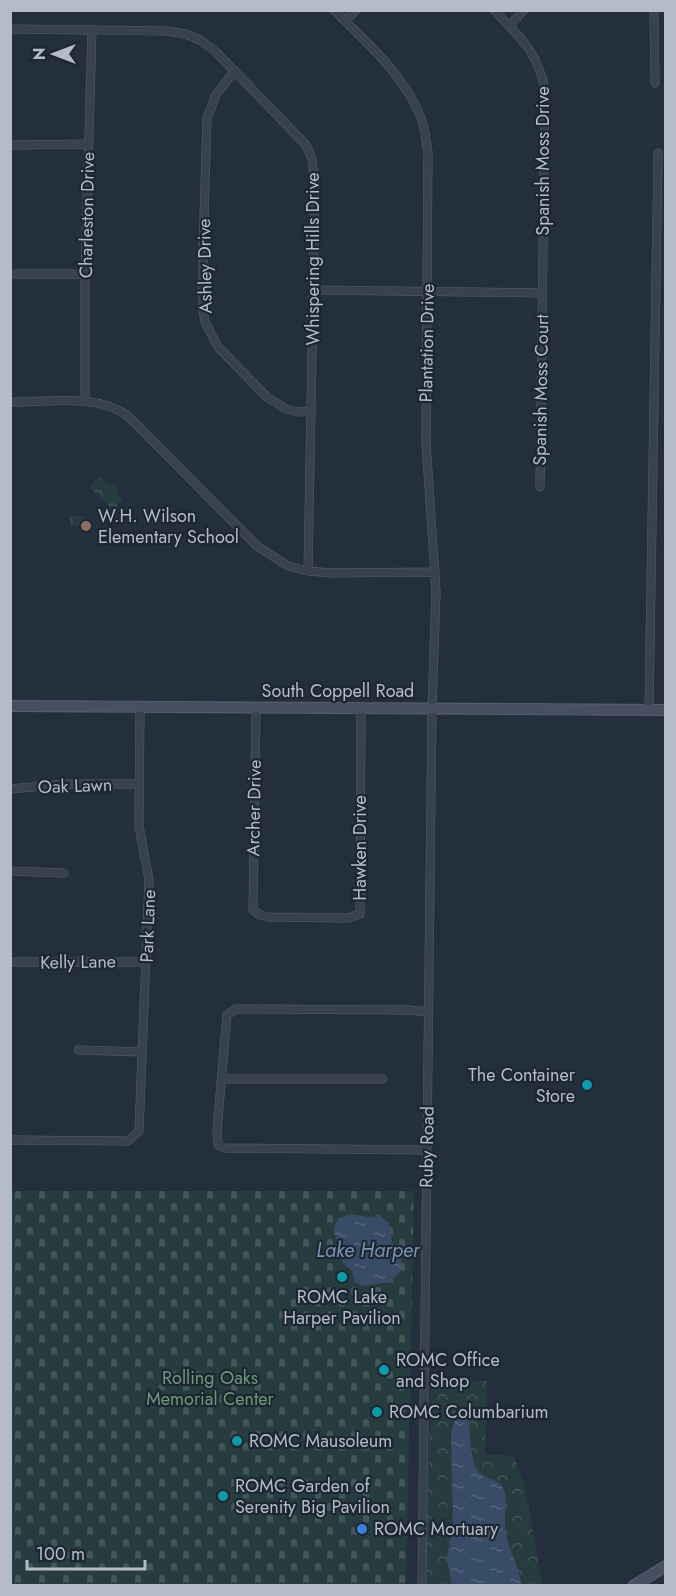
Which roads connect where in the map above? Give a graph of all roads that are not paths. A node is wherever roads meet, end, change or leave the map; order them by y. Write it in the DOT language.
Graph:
graph roads {
  1 [pos="334,10"];
  2 [pos="356,10"];
  3 [pos="494,10"];
  4 [pos="524,10"];
  5 [pos="654,10"];
  6 [pos="345,21"];
  7 [pos="509,26"];
  8 [pos="10,29"];
  9 [pos="92,30"];
  10 [pos="235,70"];
  11 [pos="655,83"];
  12 [pos="88,144"];
  13 [pos="14,145"];
  14 [pos="658,153"];
  15 [pos="14,274"];
  16 [pos="85,274"];
  17 [pos="315,290"];
  18 [pos="428,291"];
  19 [pos="542,293"];
  20 [pos="85,401"];
  21 [pos="13,402"];
  22 [pos="312,411"];
  23 [pos="540,487"];
  24 [pos="309,571"];
  25 [pos="435,572"];
  26 [pos="10,706"];
  27 [pos="140,706"];
  28 [pos="256,707"];
  29 [pos="361,707"];
  30 [pos="432,708"];
  31 [pos="650,710"];
  32 [pos="666,710"];
  33 [pos="139,784"];
  34 [pos="10,789"];
  35 [pos="10,871"];
  36 [pos="64,873"];
  37 [pos="253,910"];
  38 [pos="10,962"];
  39 [pos="146,962"];
  40 [pos="429,1012"];
  41 [pos="78,1050"];
  42 [pos="142,1052"];
  43 [pos="383,1078"];
  44 [pos="223,1079"];
  45 [pos="10,1140"];
  46 [pos="426,1150"];
  47 [pos="666,1566"];
  48 [pos="422,1586"];
  49 [pos="633,1586"];
  1 -- 6 [label="street, Plantation Drive"];
  2 -- 6 [label="street"];
  3 -- 7 [label="street, Spanish Moss Drive"];
  4 -- 7 [label="street"];
  5 -- 11 [label="street"];
  6 -- 18 [label="street, Plantation Drive"];
  7 -- 19 [label="street, Spanish Moss Drive"];
  8 -- 9 [label="street, Whispering Hills Drive"];
  9 -- 10 [label="street, Whispering Hills Drive"];
  9 -- 12 [label="street, Charleston Drive"];
  10 -- 17 [label="street, Whispering Hills Drive"];
  10 -- 22 [label="street, Ashley Drive"];
  12 -- 13 [label="street"];
  12 -- 16 [label="street, Charleston Drive"];
  14 -- 31 [label="street"];
  15 -- 16 [label="street"];
  16 -- 20 [label="street, Charleston Drive"];
  17 -- 18 [label="street"];
  17 -- 22 [label="street, Whispering Hills Drive"];
  18 -- 19 [label="street"];
  18 -- 25 [label="street, Plantation Drive"];
  19 -- 23 [label="street, Spanish Moss Court"];
  20 -- 21 [label="street"];
  20 -- 24 [label="street"];
  22 -- 24 [label="street, Whispering Hills Drive"];
  24 -- 25 [label="street"];
  25 -- 30 [label="street, Plantation Drive"];
  26 -- 27 [label="street, South Coppell Road"];
  27 -- 28 [label="street, South Coppell Road"];
  27 -- 33 [label="street, Park Lane"];
  28 -- 29 [label="street, South Coppell Road"];
  28 -- 37 [label="street, Archer Drive"];
  29 -- 30 [label="street, South Coppell Road"];
  29 -- 37 [label="street, Hawken Drive"];
  30 -- 31 [label="street, South Coppell Road"];
  30 -- 40 [label="street, Ruby Road"];
  31 -- 32 [label="street, South Coppell Road"];
  33 -- 34 [label="street, Oak Lawn"];
  33 -- 39 [label="street, Park Lane"];
  35 -- 36 [label="street"];
  38 -- 39 [label="street, Kelly Lane"];
  39 -- 42 [label="street, Park Lane"];
  40 -- 44 [label="street"];
  40 -- 46 [label="street, Ruby Road"];
  41 -- 42 [label="street"];
  42 -- 45 [label="street, Park Lane"];
  43 -- 44 [label="street"];
  44 -- 46 [label="street"];
  46 -- 48 [label="street, Ruby Road"];
  47 -- 49 [label="street"];
}
